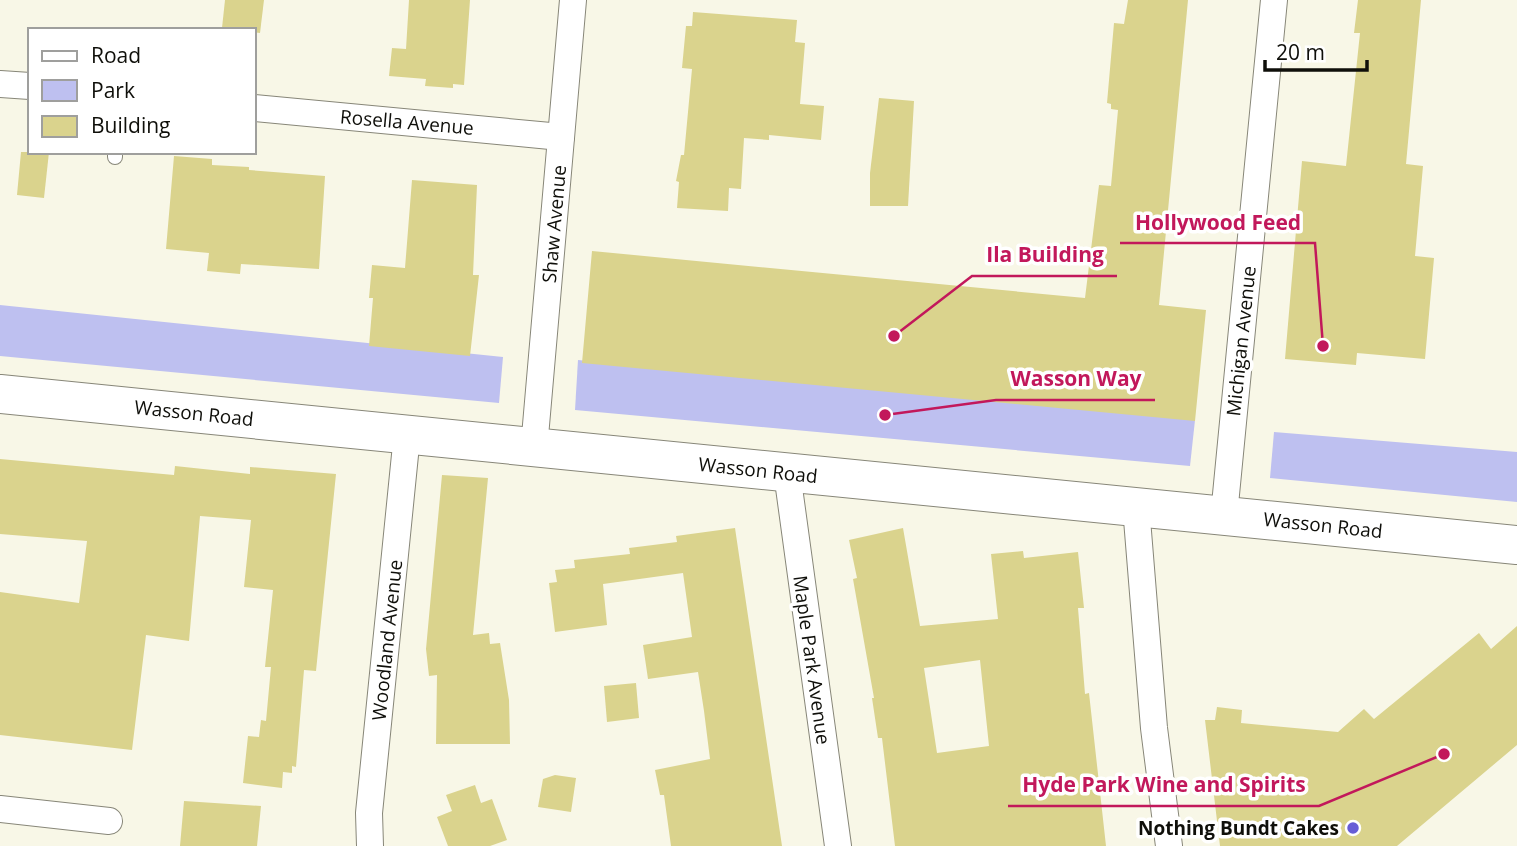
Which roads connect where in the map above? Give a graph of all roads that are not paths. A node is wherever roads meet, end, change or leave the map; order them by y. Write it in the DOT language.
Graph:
graph roads {
  1 [pos="573,0"];
  2 [pos="1274,0"];
  3 [pos="0,84"];
  4 [pos="28,86"];
  5 [pos="256,108"];
  6 [pos="561,137"];
  7 [pos="0,394"];
  8 [pos="407,435"];
  9 [pos="534,448"];
  10 [pos="787,473"];
  11 [pos="1136,507"];
  12 [pos="1224,515"];
  13 [pos="1517,545"];
  14 [pos="0,809"];
  15 [pos="109,821"];
  16 [pos="370,846"];
  17 [pos="838,846"];
  18 [pos="1169,846"];
  1 -- 6 [label="street, Shaw Avenue"];
  2 -- 12 [label="street, Michigan Avenue"];
  3 -- 4 [label="street"];
  5 -- 6 [label="street, Rosella Avenue"];
  6 -- 9 [label="street, Shaw Avenue"];
  7 -- 8 [label="street, Wasson Road"];
  8 -- 9 [label="street, Wasson Road"];
  8 -- 16 [label="street, Woodland Avenue"];
  9 -- 10 [label="street, Wasson Road"];
  10 -- 11 [label="street, Wasson Road"];
  10 -- 17 [label="street, Maple Park Avenue"];
  11 -- 12 [label="street, Wasson Road"];
  11 -- 18 [label="street"];
  12 -- 13 [label="street, Wasson Road"];
  14 -- 15 [label="street"];
}
